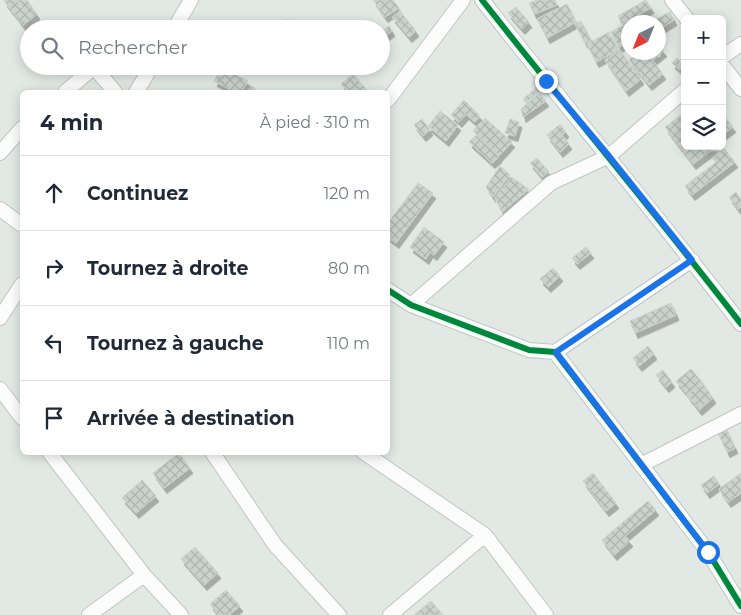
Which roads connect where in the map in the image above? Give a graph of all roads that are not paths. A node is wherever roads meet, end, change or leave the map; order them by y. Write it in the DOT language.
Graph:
graph roads {
  1 [pos="191,0"];
  2 [pos="462,0"];
  3 [pos="482,0"];
  4 [pos="672,0"];
  5 [pos="684,15"];
  6 [pos="179,20"];
  7 [pos="741,44"];
  8 [pos="726,55"];
  9 [pos="726,70"];
  10 [pos="85,75"];
  11 [pos="101,75"];
  12 [pos="146,75"];
  13 [pos="741,89"];
  14 [pos="67,90"];
  15 [pos="113,90"];
  16 [pos="137,90"];
  17 [pos="681,93"];
  18 [pos="390,97"];
  19 [pos="20,130"];
  20 [pos="0,153"];
  21 [pos="609,156"];
  22 [pos="0,209"];
  23 [pos="20,224"];
  24 [pos="692,260"];
  25 [pos="20,287"];
  26 [pos="390,291"];
  27 [pos="411,305"];
  28 [pos="0,318"];
  29 [pos="741,324"];
  30 [pos="556,352"];
  31 [pos="0,389"];
  32 [pos="741,414"];
  33 [pos="20,415"];
  34 [pos="51,455"];
  35 [pos="214,455"];
  36 [pos="367,455"];
  37 [pos="641,465"];
  38 [pos="485,535"];
  39 [pos="144,574"];
  40 [pos="741,606"];
  41 [pos="89,615"];
  42 [pos="181,615"];
  43 [pos="338,615"];
  44 [pos="390,615"];
  45 [pos="546,615"];
  1 -- 6 [label="street"];
  2 -- 18 [label="street"];
  3 -- 21 [label="street"];
  4 -- 5 [label="street"];
  7 -- 8 [label="street"];
  9 -- 13 [label="street"];
  10 -- 14 [label="street"];
  11 -- 15 [label="street"];
  12 -- 16 [label="street"];
  17 -- 21 [label="street"];
  19 -- 20 [label="street"];
  21 -- 24 [label="street"];
  21 -- 27 [label="street"];
  22 -- 23 [label="street"];
  24 -- 29 [label="street"];
  24 -- 30 [label="street"];
  25 -- 28 [label="street"];
  26 -- 27 [label="street"];
  27 -- 30 [label="street"];
  30 -- 37 [label="street"];
  31 -- 33 [label="street"];
  32 -- 37 [label="street"];
  34 -- 39 [label="street"];
  35 -- 43 [label="street"];
  36 -- 38 [label="street"];
  37 -- 40 [label="street"];
  38 -- 44 [label="street"];
  38 -- 45 [label="street"];
  39 -- 41 [label="street"];
  39 -- 42 [label="street"];
}
